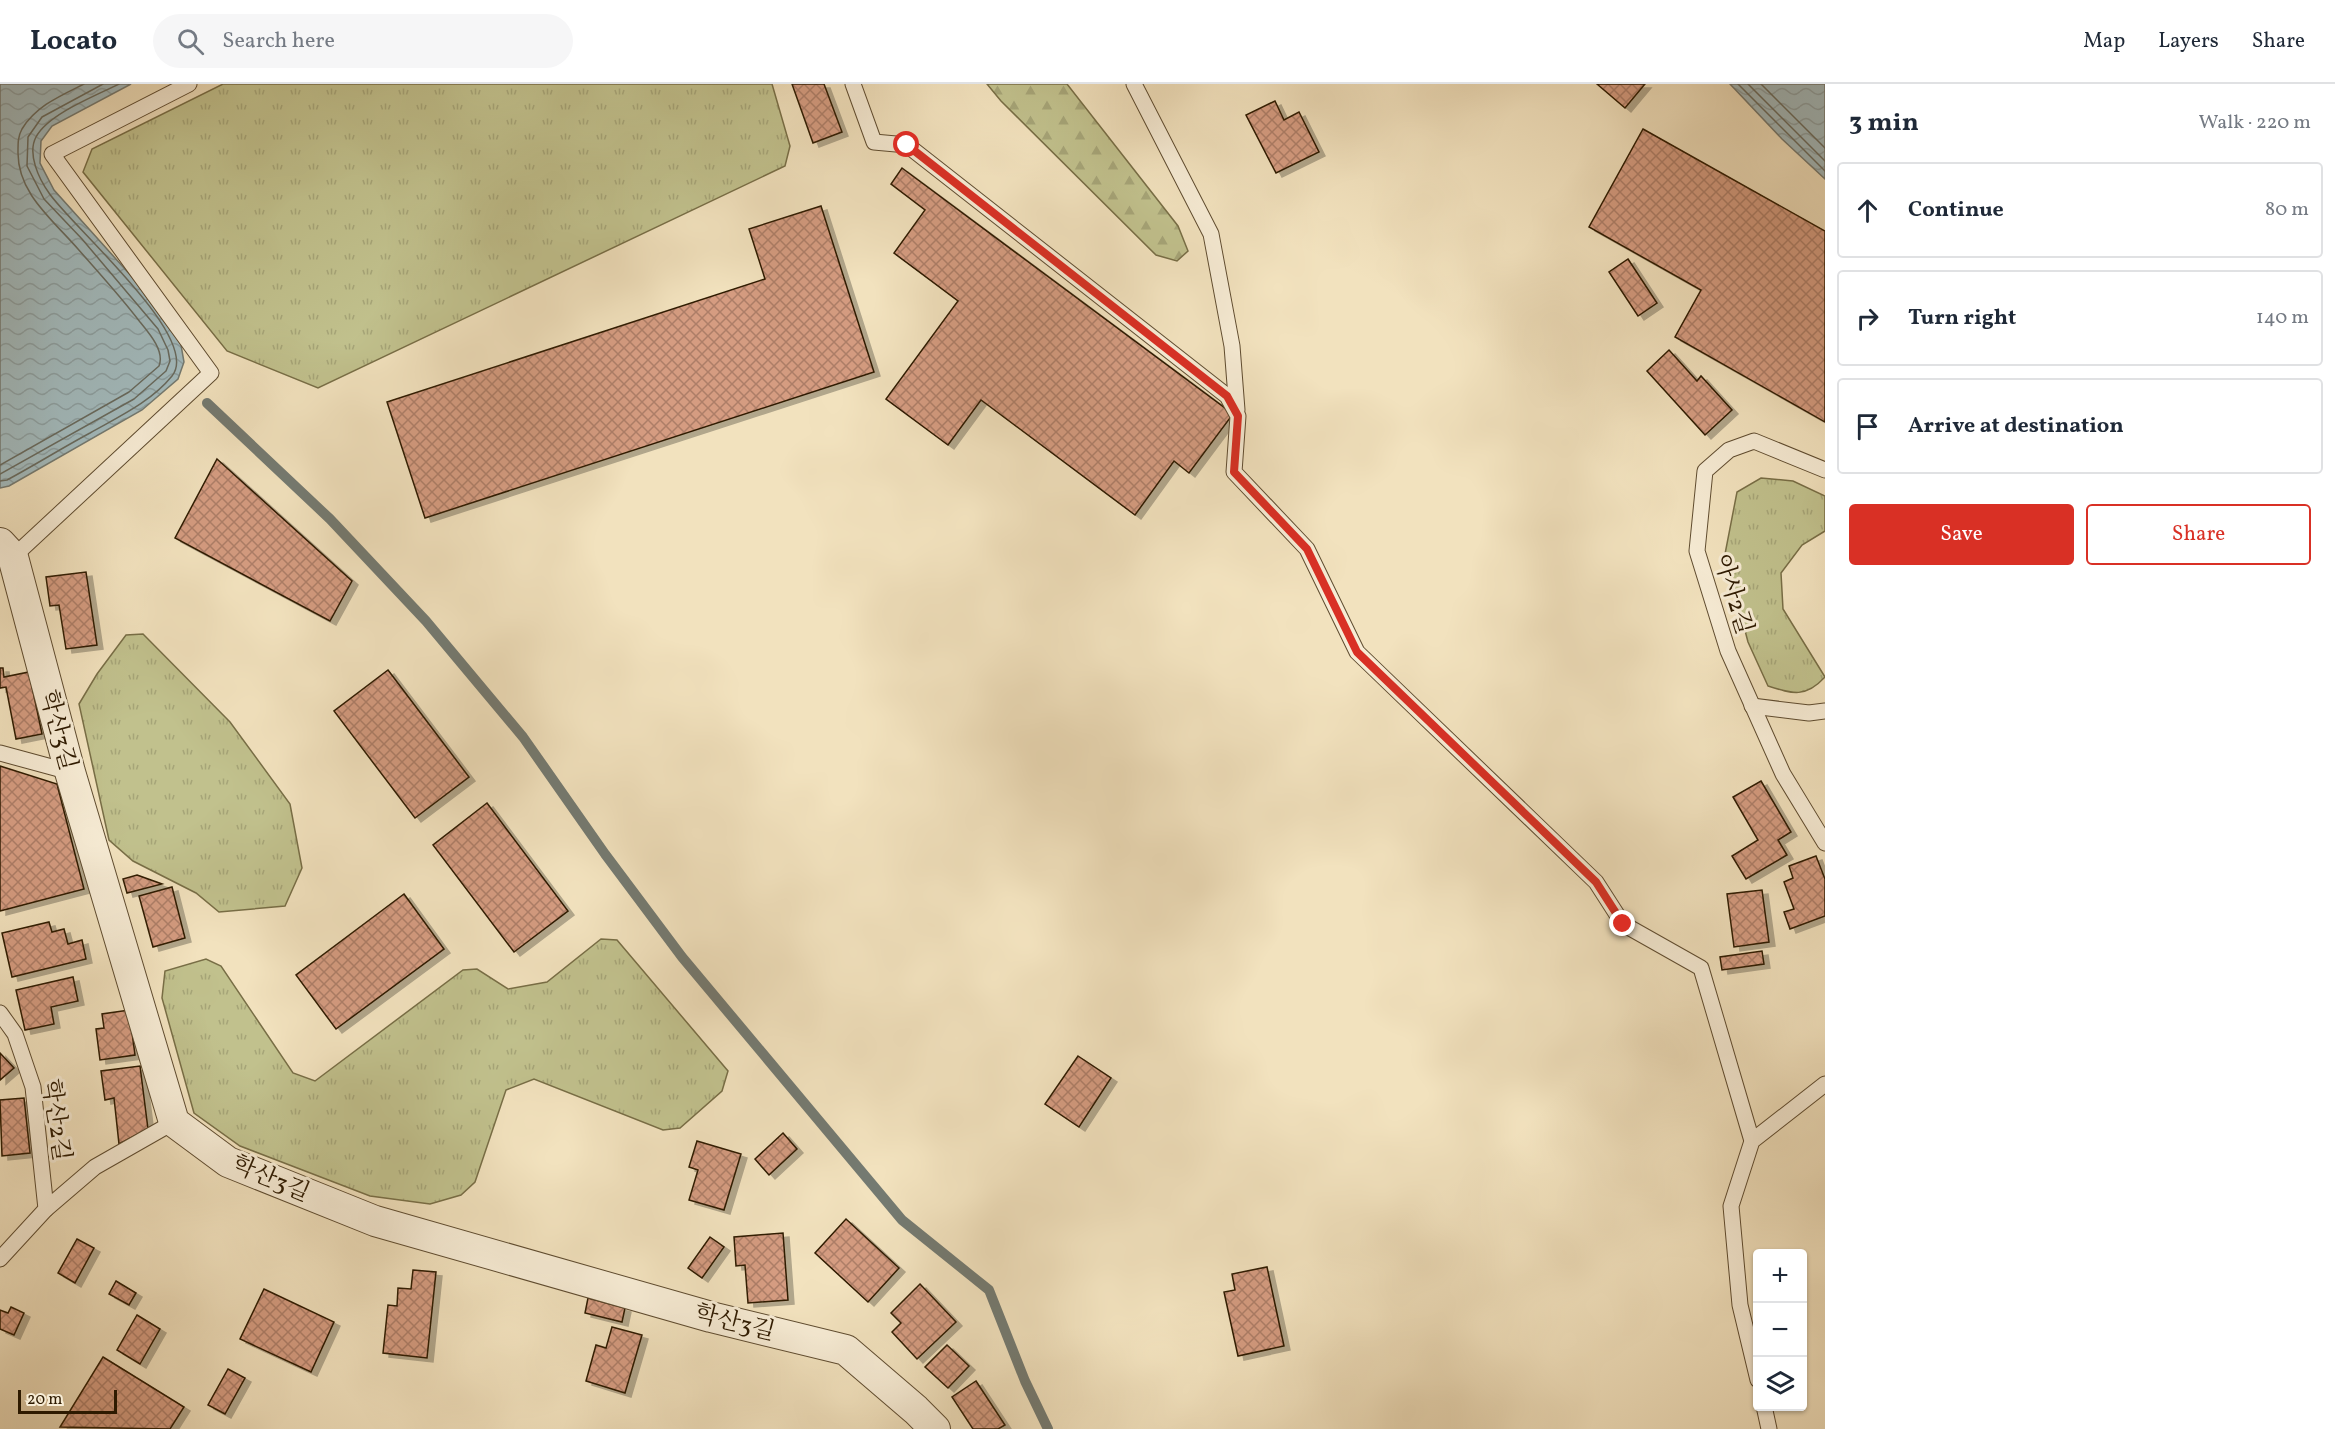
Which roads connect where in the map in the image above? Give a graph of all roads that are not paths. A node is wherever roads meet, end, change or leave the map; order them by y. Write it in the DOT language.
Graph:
graph roads {
  1 [pos="189,84"];
  2 [pos="853,84"];
  3 [pos="1134,84"];
  4 [pos="1238,416"];
  5 [pos="1825,470"];
  6 [pos="7,550"];
  7 [pos="1752,706"];
  8 [pos="1825,711"];
  9 [pos="0,753"];
  10 [pos="70,772"];
  11 [pos="1825,843"];
  12 [pos="0,1012"];
  13 [pos="1825,1084"];
  14 [pos="174,1122"];
  15 [pos="1752,1141"];
  16 [pos="46,1209"];
  17 [pos="0,1259"];
  18 [pos="1753,1359"];
  19 [pos="1765,1411"];
  20 [pos="935,1429"];
  21 [pos="1769,1429"];
  1 -- 6 [label="lane"];
  2 -- 4 [label="lane"];
  3 -- 4 [label="lane"];
  4 -- 15 [label="lane"];
  5 -- 7 [label="lane, 아사2길"];
  6 -- 10 [label="street, 학산3길"];
  7 -- 8 [label="lane"];
  7 -- 11 [label="lane, 아사2길"];
  9 -- 10 [label="lane"];
  10 -- 14 [label="street, 학산3길"];
  12 -- 16 [label="lane, 학산2길"];
  13 -- 15 [label="lane"];
  14 -- 16 [label="lane"];
  14 -- 20 [label="street, 학산3길"];
  15 -- 18 [label="lane"];
  16 -- 17 [label="lane"];
  19 -- 21 [label="lane"];
}
